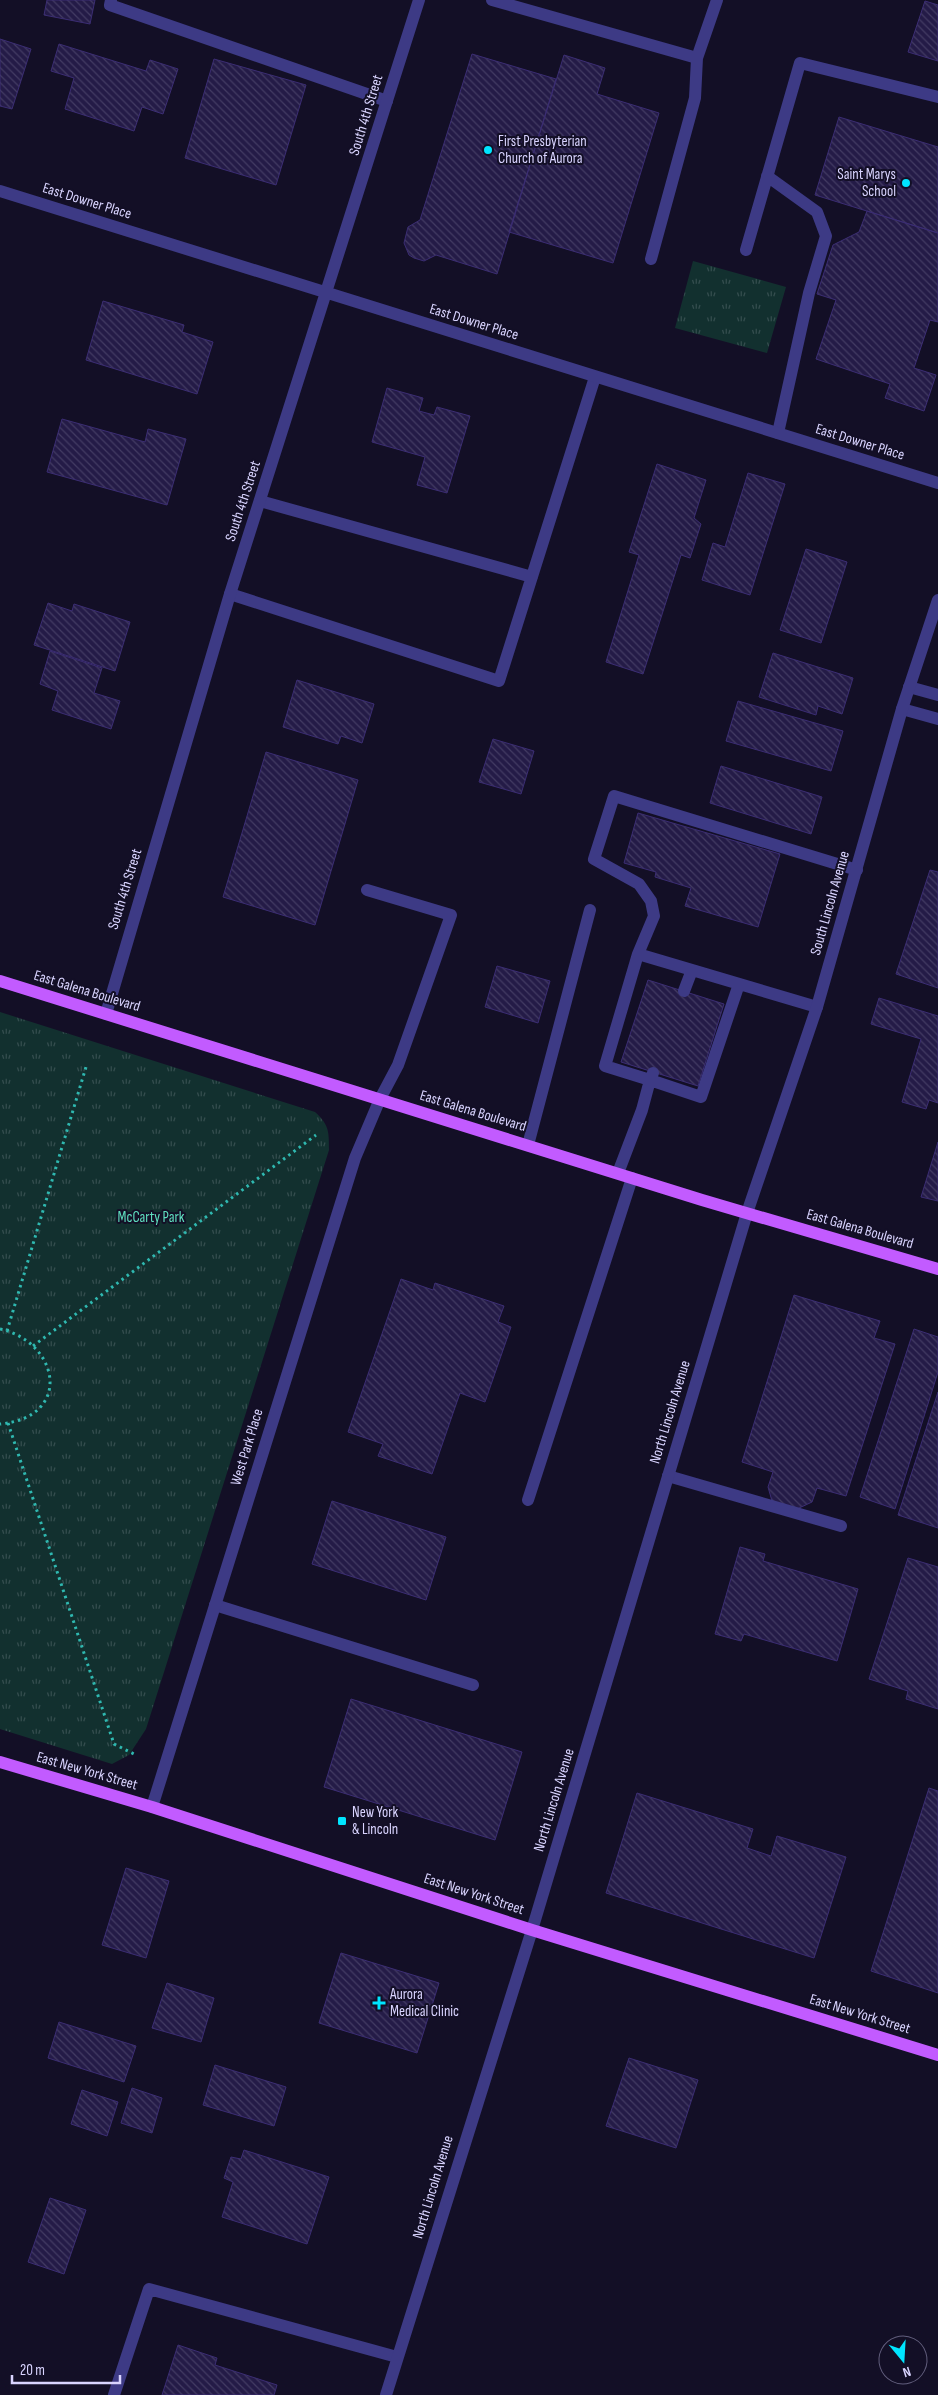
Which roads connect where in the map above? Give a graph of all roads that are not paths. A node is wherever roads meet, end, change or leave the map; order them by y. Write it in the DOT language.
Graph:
graph roads {
  1 [pos="111,0"];
  2 [pos="419,0"];
  3 [pos="492,0"];
  4 [pos="717,0"];
  5 [pos="697,58"];
  6 [pos="938,97"];
  7 [pos="387,101"];
  8 [pos="768,176"];
  9 [pos="0,191"];
  10 [pos="746,250"];
  11 [pos="651,258"];
  12 [pos="326,294"];
  13 [pos="595,377"];
  14 [pos="778,433"];
  15 [pos="938,483"];
  16 [pos="260,501"];
  17 [pos="532,576"];
  18 [pos="230,594"];
  19 [pos="938,600"];
  20 [pos="909,687"];
  21 [pos="938,695"];
  22 [pos="902,709"];
  23 [pos="938,719"];
  24 [pos="857,870"];
  25 [pos="367,890"];
  26 [pos="590,910"];
  27 [pos="638,954"];
  28 [pos="692,970"];
  29 [pos="0,981"];
  30 [pos="739,984"];
  31 [pos="684,991"];
  32 [pos="816,1007"];
  33 [pos="106,1014"];
  34 [pos="652,1076"];
  35 [pos="380,1099"];
  36 [pos="528,1146"];
  37 [pos="618,1173"];
  38 [pos="632,1178"];
  39 [pos="747,1213"];
  40 [pos="938,1269"];
  41 [pos="668,1476"];
  42 [pos="528,1500"];
  43 [pos="841,1526"];
  44 [pos="215,1605"];
  45 [pos="473,1684"];
  46 [pos="0,1762"];
  47 [pos="152,1807"];
  48 [pos="532,1930"];
  49 [pos="938,2055"];
  50 [pos="397,2357"];
  51 [pos="114,2395"];
  52 [pos="386,2395"];
  1 -- 7 [label="street"];
  2 -- 7 [label="street, South 4th Street"];
  3 -- 5 [label="street"];
  4 -- 5 [label="street"];
  5 -- 11 [label="street"];
  6 -- 8 [label="street"];
  7 -- 12 [label="street, South 4th Street"];
  8 -- 10 [label="street"];
  8 -- 14 [label="street"];
  9 -- 12 [label="street, East Downer Place"];
  12 -- 13 [label="street, East Downer Place"];
  12 -- 16 [label="street, South 4th Street"];
  13 -- 14 [label="street, East Downer Place"];
  13 -- 17 [label="street"];
  14 -- 15 [label="street, East Downer Place"];
  16 -- 17 [label="street"];
  16 -- 18 [label="street, South 4th Street"];
  17 -- 18 [label="street"];
  18 -- 33 [label="street, South 4th Street"];
  19 -- 20 [label="street, South Lincoln Avenue"];
  20 -- 21 [label="street"];
  20 -- 22 [label="street, South Lincoln Avenue"];
  22 -- 23 [label="street"];
  22 -- 24 [label="street, South Lincoln Avenue"];
  24 -- 27 [label="street"];
  24 -- 32 [label="street, South Lincoln Avenue"];
  25 -- 35 [label="street, West Park Place"];
  26 -- 36 [label="street"];
  27 -- 28 [label="street"];
  27 -- 34 [label="street"];
  28 -- 30 [label="street"];
  28 -- 31 [label="street"];
  29 -- 33 [label="main road, East Galena Boulevard"];
  30 -- 32 [label="street"];
  30 -- 34 [label="street"];
  32 -- 39 [label="street, South Lincoln Avenue"];
  33 -- 35 [label="main road, East Galena Boulevard"];
  34 -- 37 [label="street"];
  35 -- 36 [label="main road, East Galena Boulevard"];
  35 -- 44 [label="street, West Park Place"];
  36 -- 37 [label="main road, East Galena Boulevard"];
  37 -- 38 [label="main road, East Galena Boulevard"];
  38 -- 39 [label="main road, East Galena Boulevard"];
  38 -- 42 [label="street"];
  39 -- 40 [label="main road, East Galena Boulevard"];
  39 -- 41 [label="street, North Lincoln Avenue"];
  41 -- 43 [label="street"];
  41 -- 48 [label="street, North Lincoln Avenue"];
  44 -- 45 [label="street"];
  44 -- 47 [label="street, West Park Place"];
  46 -- 47 [label="main road, East New York Street"];
  47 -- 48 [label="main road, East New York Street"];
  48 -- 49 [label="main road, East New York Street"];
  48 -- 50 [label="street, North Lincoln Avenue"];
  50 -- 51 [label="street"];
  50 -- 52 [label="street, North Lincoln Avenue"];
}
